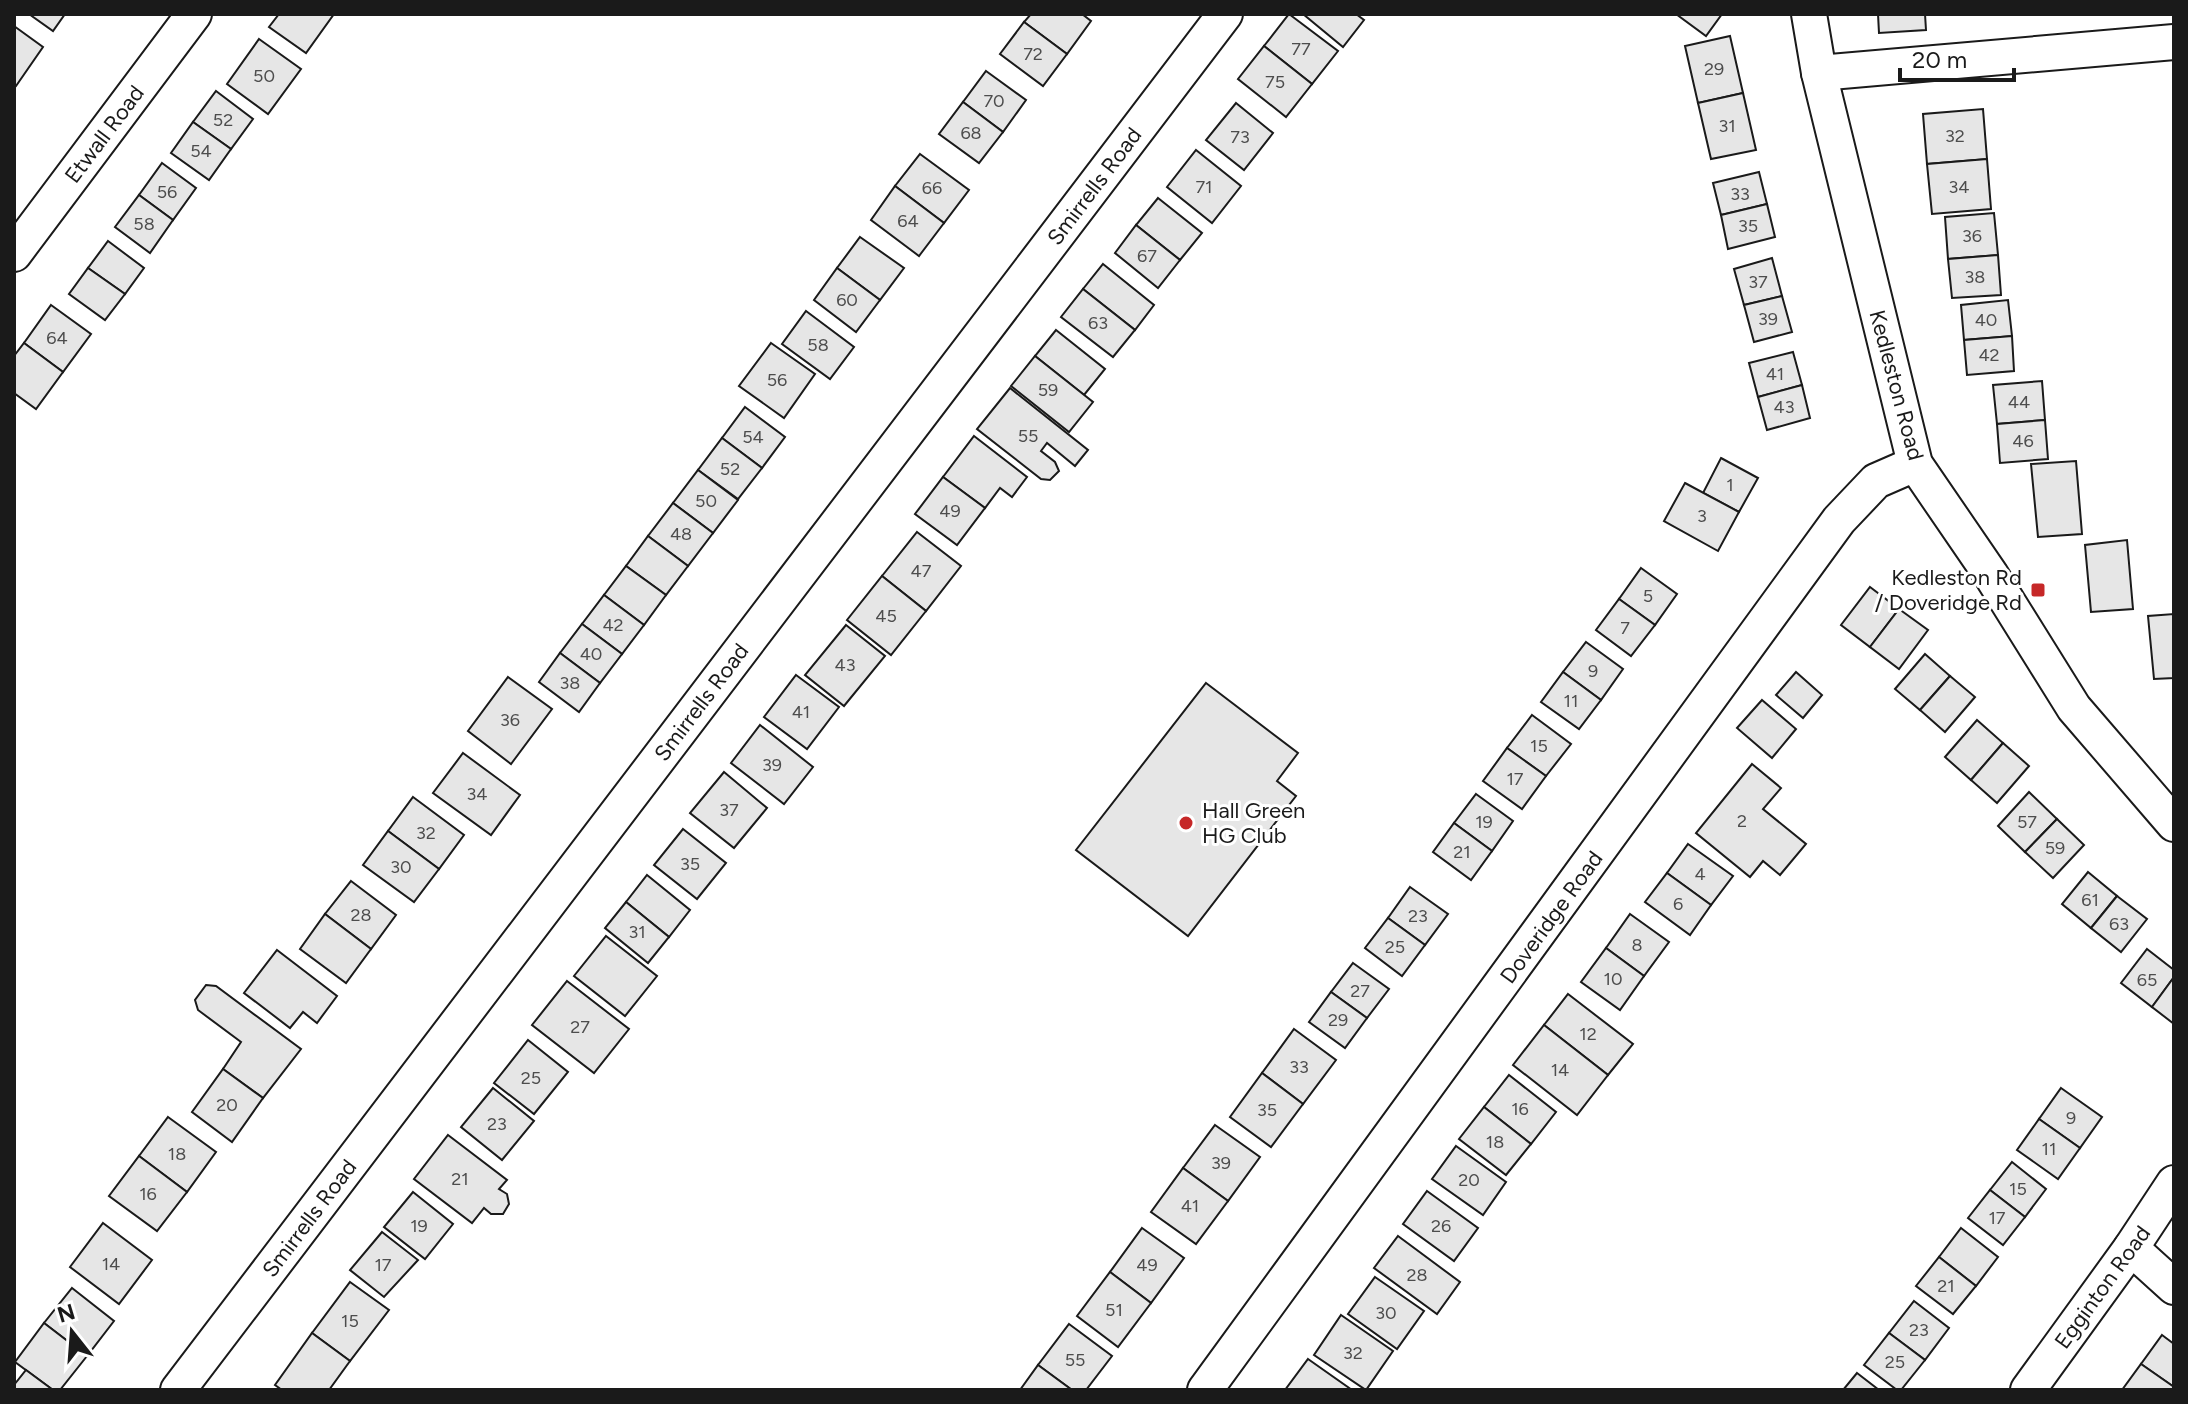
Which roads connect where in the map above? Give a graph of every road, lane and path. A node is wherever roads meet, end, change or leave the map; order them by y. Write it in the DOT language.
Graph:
graph roads {
  1 [pos="194,14"];
  2 [pos="1225,14"];
  3 [pos="1809,14"];
  4 [pos="2174,42"];
  5 [pos="1819,73"];
  6 [pos="14,254"];
  7 [pos="1915,464"];
  8 [pos="2174,824"];
  9 [pos="2174,1183"];
  10 [pos="2131,1248"];
  11 [pos="2174,1287"];
  12 [pos="178,1390"];
  13 [pos="1205,1390"];
  14 [pos="2028,1390"];
  1 -- 6 [label="street, Etwall Road"];
  2 -- 12 [label="street, Smirrells Road"];
  3 -- 5 [label="street, Kedleston Road"];
  4 -- 5 [label="street"];
  5 -- 7 [label="street, Kedleston Road"];
  7 -- 8 [label="street, Kedleston Road"];
  7 -- 13 [label="street, Doveridge Road"];
  9 -- 10 [label="street, Egginton Road"];
  10 -- 11 [label="street"];
  10 -- 14 [label="street, Egginton Road"];
}
